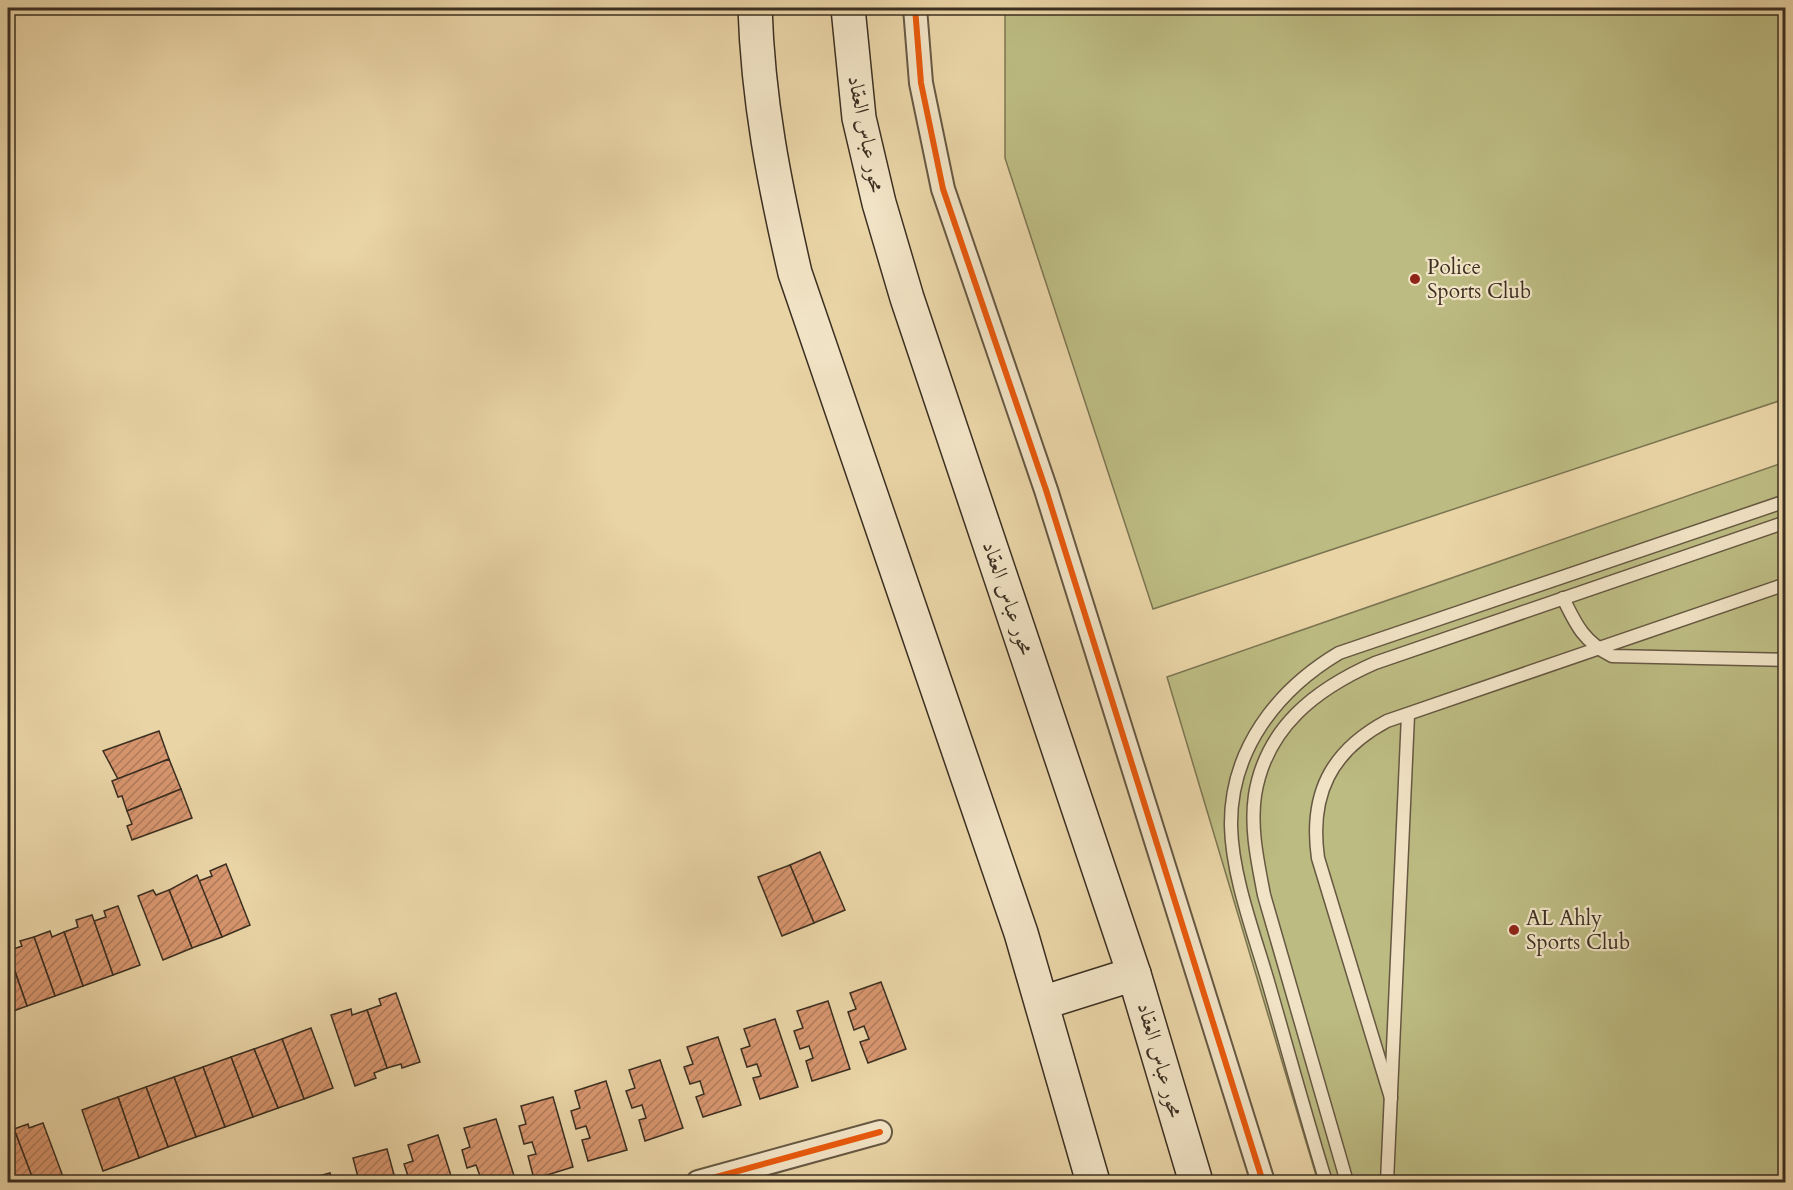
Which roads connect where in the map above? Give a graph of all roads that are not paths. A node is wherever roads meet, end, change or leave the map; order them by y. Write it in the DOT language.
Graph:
graph roads {
  1 [pos="755,8"];
  2 [pos="848,8"];
  3 [pos="915,8"];
  4 [pos="1785,501"];
  5 [pos="1785,522"];
  6 [pos="1785,584"];
  7 [pos="1563,598"];
  8 [pos="1597,649"];
  9 [pos="1785,660"];
  10 [pos="1408,715"];
  11 [pos="1134,974"];
  12 [pos="1042,1004"];
  13 [pos="1391,1098"];
  14 [pos="880,1132"];
  15 [pos="698,1182"];
  16 [pos="1093,1182"];
  17 [pos="1196,1182"];
  18 [pos="1263,1182"];
  19 [pos="1326,1182"];
  20 [pos="1347,1182"];
  21 [pos="1387,1182"];
  1 -- 12 [label="main road"];
  2 -- 11 [label="main road, محور عباس العقاد"];
  3 -- 18 [label="street"];
  4 -- 19 [label="lane"];
  5 -- 7 [label="lane"];
  6 -- 8 [label="lane"];
  7 -- 8 [label="lane"];
  7 -- 20 [label="lane"];
  8 -- 9 [label="lane"];
  8 -- 10 [label="lane"];
  10 -- 13 [label="lane"];
  10 -- 13 [label="lane"];
  11 -- 12 [label="main road"];
  11 -- 17 [label="main road, محور عباس العقاد"];
  12 -- 16 [label="main road"];
  13 -- 21 [label="lane"];
  14 -- 15 [label="street"];
}
